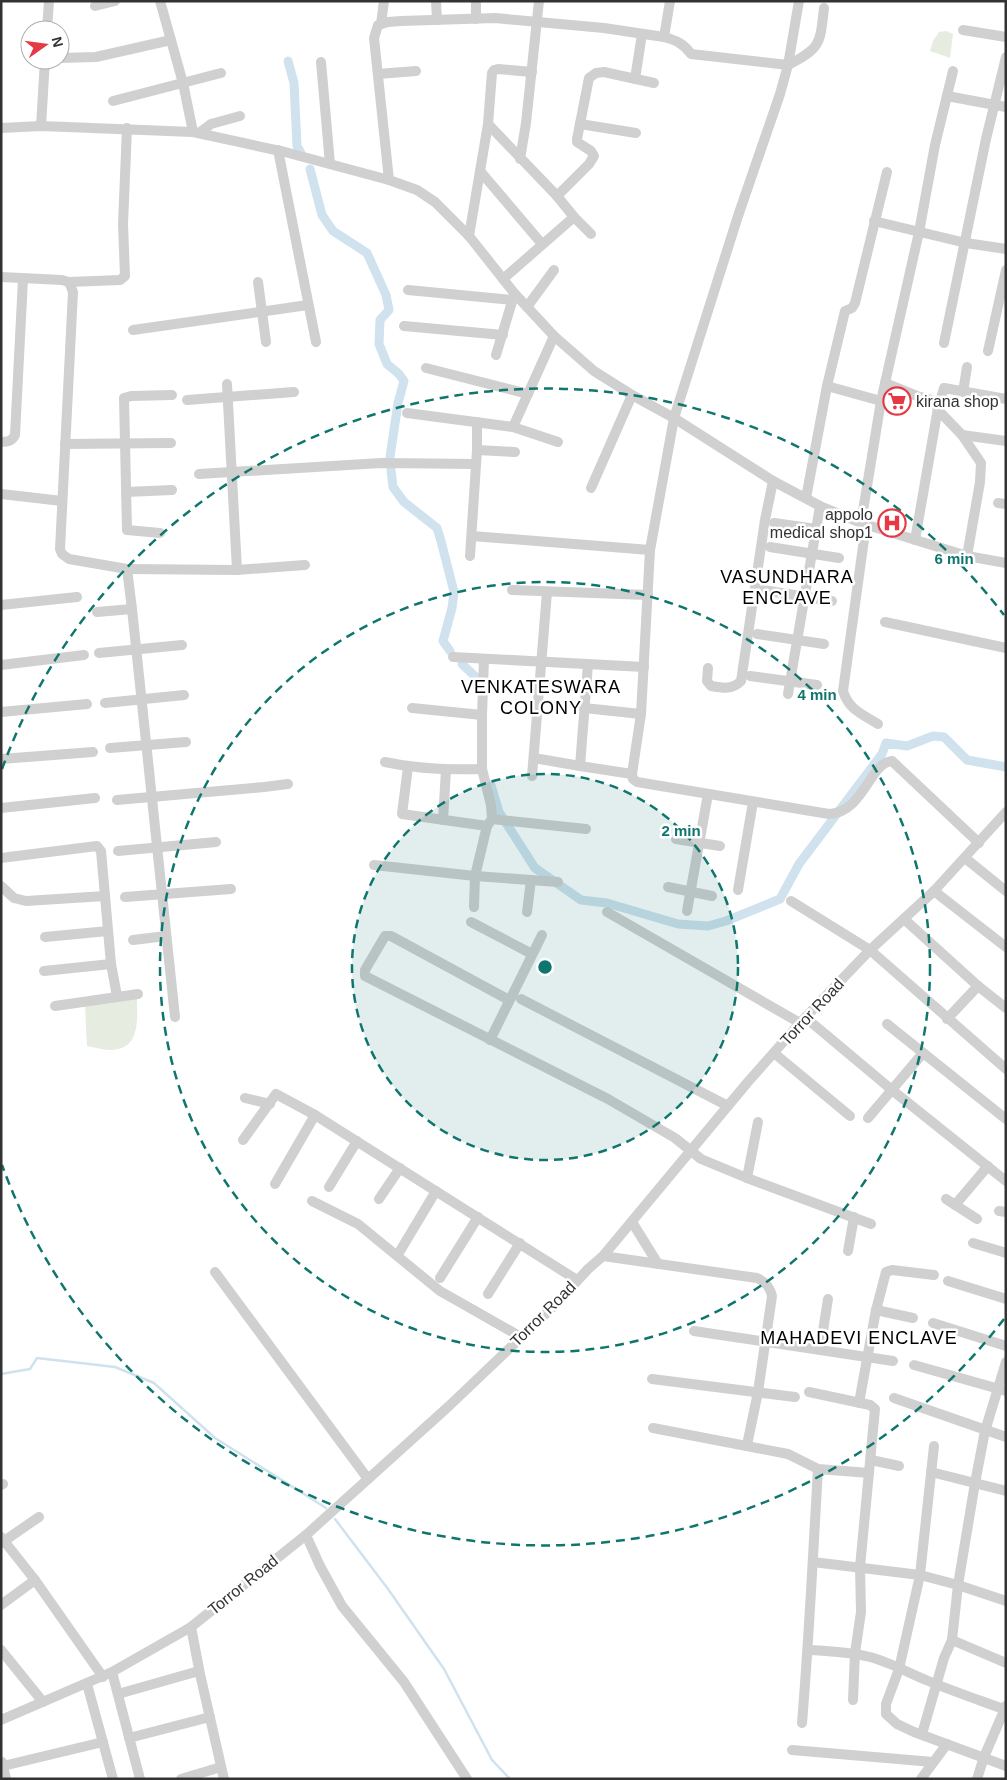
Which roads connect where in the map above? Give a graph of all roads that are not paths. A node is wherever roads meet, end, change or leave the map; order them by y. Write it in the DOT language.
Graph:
graph roads {
  1 [pos="49,1"];
  2 [pos="115,1"];
  3 [pos="160,1"];
  4 [pos="384,1"];
  5 [pos="436,1"];
  6 [pos="476,1"];
  7 [pos="539,1"];
  8 [pos="670,1"];
  9 [pos="799,1"];
  10 [pos="94,6"];
  11 [pos="824,8"];
  12 [pos="476,19"];
  13 [pos="48,20"];
  14 [pos="437,20"];
  15 [pos="537,21"];
  16 [pos="380,24"];
  17 [pos="963,30"];
  18 [pos="642,34"];
  19 [pos="664,37"];
  20 [pos="1006,37"];
  21 [pos="170,40"];
  22 [pos="1006,57"];
  23 [pos="70,58"];
  24 [pos="322,62"];
  25 [pos="788,65"];
  26 [pos="44,70"];
  27 [pos="416,70"];
  28 [pos="952,71"];
  29 [pos="532,72"];
  30 [pos="221,73"];
  31 [pos="378,74"];
  32 [pos="635,79"];
  33 [pos="182,83"];
  34 [pos="654,83"];
  35 [pos="947,96"];
  36 [pos="114,101"];
  37 [pos="994,106"];
  38 [pos="1006,107"];
  39 [pos="240,116"];
  40 [pos="488,124"];
  41 [pos="580,124"];
  42 [pos="41,126"];
  43 [pos="1,128"];
  44 [pos="126,128"];
  45 [pos="196,132"];
  46 [pos="636,133"];
  47 [pos="278,150"];
  48 [pos="520,158"];
  49 [pos="330,164"];
  50 [pos="480,172"];
  51 [pos="887,172"];
  52 [pos="388,180"];
  53 [pos="557,196"];
  54 [pos="574,217"];
  55 [pos="874,221"];
  56 [pos="919,232"];
  57 [pos="591,234"];
  58 [pos="469,236"];
  59 [pos="966,243"];
  60 [pos="542,244"];
  61 [pos="1006,249"];
  62 [pos="554,270"];
  63 [pos="1006,270"];
  64 [pos="1,277"];
  65 [pos="23,279"];
  66 [pos="503,279"];
  67 [pos="69,282"];
  68 [pos="258,282"];
  69 [pos="408,290"];
  70 [pos="513,297"];
  71 [pos="308,305"];
  72 [pos="528,307"];
  73 [pos="261,312"];
  74 [pos="404,326"];
  75 [pos="133,330"];
  76 [pos="503,335"];
  77 [pos="554,336"];
  78 [pos="266,342"];
  79 [pos="316,342"];
  80 [pos="944,343"];
  81 [pos="988,351"];
  82 [pos="496,355"];
  83 [pos="967,367"];
  84 [pos="426,368"];
  85 [pos="885,383"];
  86 [pos="227,384"];
  87 [pos="827,386"];
  88 [pos="294,392"];
  89 [pos="963,392"];
  90 [pos="528,394"];
  91 [pos="172,395"];
  92 [pos="632,395"];
  93 [pos="228,396"];
  94 [pos="1006,399"];
  95 [pos="187,400"];
  96 [pos="881,401"];
  97 [pos="938,409"];
  98 [pos="407,413"];
  99 [pos="674,418"];
  100 [pos="477,422"];
  101 [pos="513,427"];
  102 [pos="962,435"];
  103 [pos="1006,441"];
  104 [pos="1,442"];
  105 [pos="558,442"];
  106 [pos="65,444"];
  107 [pos="125,444"];
  108 [pos="171,444"];
  109 [pos="477,450"];
  110 [pos="515,452"];
  111 [pos="476,464"];
  112 [pos="232,472"];
  113 [pos="199,474"];
  114 [pos="773,481"];
  115 [pos="591,488"];
  116 [pos="172,490"];
  117 [pos="126,492"];
  118 [pos="1,494"];
  119 [pos="806,498"];
  120 [pos="62,501"];
  121 [pos="820,506"];
  122 [pos="774,523"];
  123 [pos="863,524"];
  124 [pos="816,529"];
  125 [pos="160,533"];
  126 [pos="472,536"];
  127 [pos="916,540"];
  128 [pos="770,547"];
  129 [pos="650,550"];
  130 [pos="812,553"];
  131 [pos="470,556"];
  132 [pos="967,556"];
  133 [pos="839,558"];
  134 [pos="1006,563"];
  135 [pos="305,565"];
  136 [pos="127,570"];
  137 [pos="237,570"];
  138 [pos="512,590"];
  139 [pos="763,590"];
  140 [pos="547,592"];
  141 [pos="648,595"];
  142 [pos="77,597"];
  143 [pos="805,597"];
  144 [pos="832,601"];
  145 [pos="1,605"];
  146 [pos="132,609"];
  147 [pos="97,612"];
  148 [pos="885,622"];
  149 [pos="757,634"];
  150 [pos="798,640"];
  151 [pos="824,644"];
  152 [pos="182,645"];
  153 [pos="1006,648"];
  154 [pos="136,650"];
  155 [pos="99,653"];
  156 [pos="84,656"];
  157 [pos="452,657"];
  158 [pos="484,659"];
  159 [pos="542,662"];
  160 [pos="588,664"];
  161 [pos="1,665"];
  162 [pos="644,667"];
  163 [pos="708,668"];
  164 [pos="750,676"];
  165 [pos="790,681"];
  166 [pos="817,685"];
  167 [pos="788,694"];
  168 [pos="184,695"];
  169 [pos="142,699"];
  170 [pos="105,703"];
  171 [pos="87,704"];
  172 [pos="412,708"];
  173 [pos="584,708"];
  174 [pos="1,712"];
  175 [pos="641,714"];
  176 [pos="482,715"];
  177 [pos="878,724"];
  178 [pos="186,742"];
  179 [pos="147,745"];
  180 [pos="110,748"];
  181 [pos="94,752"];
  182 [pos="534,758"];
  183 [pos="1,759"];
  184 [pos="385,762"];
  185 [pos="580,766"];
  186 [pos="408,767"];
  187 [pos="482,769"];
  188 [pos="446,770"];
  189 [pos="632,774"];
  190 [pos="532,776"];
  191 [pos="288,784"];
  192 [pos="708,794"];
  193 [pos="152,797"];
  194 [pos="95,798"];
  195 [pos="117,800"];
  196 [pos="753,802"];
  197 [pos="1,808"];
  198 [pos="1006,812"];
  199 [pos="443,820"];
  200 [pos="489,822"];
  201 [pos="1006,822"];
  202 [pos="993,827"];
  203 [pos="586,829"];
  204 [pos="676,838"];
  205 [pos="216,842"];
  206 [pos="699,843"];
  207 [pos="979,843"];
  208 [pos="720,846"];
  209 [pos="157,847"];
  210 [pos="118,851"];
  211 [pos="1,858"];
  212 [pos="965,858"];
  213 [pos="374,865"];
  214 [pos="475,876"];
  215 [pos="531,880"];
  216 [pos="558,882"];
  217 [pos="1,886"];
  218 [pos="668,887"];
  219 [pos="231,889"];
  220 [pos="738,890"];
  221 [pos="934,891"];
  222 [pos="1006,891"];
  223 [pos="691,892"];
  224 [pos="162,894"];
  225 [pos="105,896"];
  226 [pos="712,896"];
  227 [pos="125,897"];
  228 [pos="791,901"];
  229 [pos="474,907"];
  230 [pos="527,912"];
  231 [pos="607,912"];
  232 [pos="688,912"];
  233 [pos="904,919"];
  234 [pos="471,922"];
  235 [pos="108,931"];
  236 [pos="166,936"];
  237 [pos="542,936"];
  238 [pos="45,937"];
  239 [pos="133,940"];
  240 [pos="1006,947"];
  241 [pos="870,950"];
  242 [pos="532,954"];
  243 [pos="112,964"];
  244 [pos="44,971"];
  245 [pos="978,986"];
  246 [pos="138,994"];
  247 [pos="117,996"];
  248 [pos="509,1000"];
  249 [pos="521,1000"];
  250 [pos="55,1006"];
  251 [pos="1006,1008"];
  252 [pos="176,1017"];
  253 [pos="947,1019"];
  254 [pos="803,1021"];
  255 [pos="887,1024"];
  256 [pos="490,1040"];
  257 [pos="774,1053"];
  258 [pos="923,1053"];
  259 [pos="1006,1069"];
  260 [pos="892,1090"];
  261 [pos="245,1098"];
  262 [pos="270,1104"];
  263 [pos="728,1106"];
  264 [pos="315,1114"];
  265 [pos="850,1116"];
  266 [pos="868,1118"];
  267 [pos="1006,1119"];
  268 [pos="758,1122"];
  269 [pos="243,1140"];
  270 [pos="357,1141"];
  271 [pos="692,1150"];
  272 [pos="988,1166"];
  273 [pos="400,1168"];
  274 [pos="747,1178"];
  275 [pos="1006,1181"];
  276 [pos="275,1184"];
  277 [pos="329,1187"];
  278 [pos="436,1190"];
  279 [pos="379,1200"];
  280 [pos="312,1201"];
  281 [pos="478,1216"];
  282 [pos="854,1217"];
  283 [pos="977,1218"];
  284 [pos="632,1222"];
  285 [pos="871,1224"];
  286 [pos="973,1242"];
  287 [pos="520,1243"];
  288 [pos="400,1251"];
  289 [pos="848,1251"];
  290 [pos="1006,1253"];
  291 [pos="603,1256"];
  292 [pos="658,1264"];
  293 [pos="214,1272"];
  294 [pos="934,1275"];
  295 [pos="440,1278"];
  296 [pos="578,1280"];
  297 [pos="948,1281"];
  298 [pos="488,1294"];
  299 [pos="828,1299"];
  300 [pos="1006,1299"];
  301 [pos="876,1310"];
  302 [pos="913,1318"];
  303 [pos="933,1323"];
  304 [pos="694,1331"];
  305 [pos="521,1337"];
  306 [pos="765,1341"];
  307 [pos="1006,1346"];
  308 [pos="820,1350"];
  309 [pos="867,1356"];
  310 [pos="893,1361"];
  311 [pos="1006,1362"];
  312 [pos="914,1365"];
  313 [pos="652,1379"];
  314 [pos="1002,1389"];
  315 [pos="758,1392"];
  316 [pos="809,1392"];
  317 [pos="794,1397"];
  318 [pos="894,1398"];
  319 [pos="860,1403"];
  320 [pos="653,1428"];
  321 [pos="985,1431"];
  322 [pos="1006,1437"];
  323 [pos="747,1445"];
  324 [pos="934,1446"];
  325 [pos="871,1460"];
  326 [pos="899,1466"];
  327 [pos="818,1469"];
  328 [pos="931,1472"];
  329 [pos="869,1473"];
  330 [pos="368,1479"];
  331 [pos="975,1483"];
  332 [pos="1006,1491"];
  333 [pos="39,1517"];
  334 [pos="306,1535"];
  335 [pos="2,1540"];
  336 [pos="813,1562"];
  337 [pos="860,1567"];
  338 [pos="920,1574"];
  339 [pos="35,1580"];
  340 [pos="958,1584"];
  341 [pos="1006,1601"];
  342 [pos="1,1604"];
  343 [pos="191,1627"];
  344 [pos="952,1640"];
  345 [pos="1,1650"];
  346 [pos="808,1650"];
  347 [pos="855,1653"];
  348 [pos="1006,1664"];
  349 [pos="899,1669"];
  350 [pos="199,1671"];
  351 [pos="108,1675"];
  352 [pos="87,1684"];
  353 [pos="936,1684"];
  354 [pos="118,1694"];
  355 [pos="853,1700"];
  356 [pos="43,1702"];
  357 [pos="1005,1708"];
  358 [pos="210,1717"];
  359 [pos="1,1720"];
  360 [pos="802,1723"];
  361 [pos="922,1734"];
  362 [pos="129,1738"];
  363 [pos="103,1742"];
  364 [pos="947,1744"];
  365 [pos="792,1750"];
  366 [pos="984,1757"];
  367 [pos="933,1762"];
  368 [pos="1006,1766"];
  369 [pos="221,1767"];
  370 [pos="3,1772"];
  371 [pos="113,1779"];
  372 [pos="140,1779"];
  373 [pos="181,1779"];
  374 [pos="224,1779"];
  375 [pos="467,1779"];
  376 [pos="921,1779"];
  377 [pos="977,1779"];
  1 -- 13 [label="street"];
  2 -- 10 [label="street"];
  3 -- 21 [label="street"];
  4 -- 16 [label="street"];
  5 -- 14 [label="street"];
  6 -- 12 [label="street"];
  7 -- 15 [label="street"];
  8 -- 19 [label="street"];
  9 -- 25 [label="street"];
  11 -- 25 [label="street"];
  12 -- 14 [label="street"];
  12 -- 15 [label="street"];
  14 -- 16 [label="street"];
  15 -- 18 [label="street"];
  15 -- 29 [label="street"];
  16 -- 31 [label="street"];
  17 -- 20 [label="street"];
  18 -- 19 [label="street"];
  18 -- 32 [label="street"];
  19 -- 25 [label="street"];
  21 -- 23 [label="street"];
  21 -- 33 [label="street"];
  22 -- 37 [label="street"];
  24 -- 49 [label="street"];
  25 -- 99 [label="street"];
  26 -- 42 [label="street"];
  27 -- 31 [label="street"];
  28 -- 35 [label="street"];
  29 -- 40 [label="street"];
  29 -- 48 [label="street"];
  30 -- 33 [label="street"];
  31 -- 52 [label="street"];
  32 -- 34 [label="street"];
  32 -- 41 [label="street"];
  33 -- 36 [label="street"];
  33 -- 45 [label="street"];
  35 -- 37 [label="street"];
  35 -- 56 [label="street"];
  37 -- 38 [label="street"];
  37 -- 59 [label="street"];
  39 -- 45 [label="street"];
  40 -- 48 [label="street"];
  40 -- 50 [label="street"];
  41 -- 46 [label="street"];
  41 -- 53 [label="street"];
  42 -- 43 [label="street"];
  42 -- 44 [label="street"];
  44 -- 45 [label="street"];
  44 -- 67 [label="street"];
  45 -- 47 [label="street"];
  47 -- 49 [label="street"];
  47 -- 71 [label="street"];
  48 -- 53 [label="street"];
  49 -- 52 [label="street"];
  50 -- 58 [label="street"];
  50 -- 60 [label="street"];
  51 -- 55 [label="street"];
  52 -- 58 [label="street"];
  53 -- 54 [label="street"];
  54 -- 57 [label="street"];
  54 -- 60 [label="street"];
  55 -- 56 [label="street"];
  55 -- 87 [label="street"];
  56 -- 59 [label="street"];
  56 -- 85 [label="street"];
  58 -- 66 [label="street"];
  59 -- 61 [label="street"];
  59 -- 80 [label="street"];
  60 -- 66 [label="street"];
  62 -- 72 [label="street"];
  63 -- 81 [label="street"];
  64 -- 65 [label="street"];
  65 -- 67 [label="street"];
  65 -- 104 [label="street"];
  66 -- 70 [label="street"];
  67 -- 106 [label="street"];
  68 -- 73 [label="street"];
  69 -- 70 [label="street"];
  70 -- 72 [label="street"];
  70 -- 76 [label="street"];
  71 -- 73 [label="street"];
  71 -- 79 [label="street"];
  72 -- 77 [label="street"];
  73 -- 75 [label="street"];
  73 -- 78 [label="street"];
  74 -- 76 [label="street"];
  76 -- 82 [label="street"];
  77 -- 90 [label="street"];
  77 -- 92 [label="street"];
  83 -- 89 [label="street"];
  84 -- 90 [label="street"];
  85 -- 96 [label="street"];
  85 -- 97 [label="street"];
  86 -- 93 [label="street"];
  87 -- 96 [label="street"];
  87 -- 119 [label="street"];
  88 -- 93 [label="street"];
  89 -- 94 [label="street"];
  89 -- 97 [label="street"];
  90 -- 101 [label="street"];
  91 -- 107 [label="street"];
  92 -- 99 [label="street"];
  92 -- 115 [label="street"];
  93 -- 95 [label="street"];
  93 -- 112 [label="street"];
  96 -- 123 [label="street"];
  97 -- 102 [label="street"];
  97 -- 127 [label="street"];
  98 -- 100 [label="street"];
  99 -- 114 [label="street"];
  99 -- 129 [label="street"];
  100 -- 101 [label="street"];
  100 -- 109 [label="street"];
  101 -- 105 [label="street"];
  102 -- 103 [label="street"];
  102 -- 132 [label="street"];
  106 -- 107 [label="street"];
  106 -- 120 [label="street"];
  107 -- 108 [label="street"];
  107 -- 117 [label="street"];
  109 -- 110 [label="street"];
  109 -- 111 [label="street"];
  111 -- 112 [label="street"];
  111 -- 126 [label="street"];
  112 -- 113 [label="street"];
  112 -- 137 [label="street"];
  114 -- 119 [label="street"];
  114 -- 163 [label="street"];
  116 -- 117 [label="street"];
  117 -- 125 [label="street"];
  118 -- 120 [label="street"];
  119 -- 121 [label="street"];
  120 -- 136 [label="street"];
  121 -- 123 [label="street"];
  121 -- 124 [label="street"];
  122 -- 124 [label="street"];
  123 -- 127 [label="street"];
  123 -- 177 [label="street"];
  124 -- 130 [label="street"];
  126 -- 129 [label="street"];
  126 -- 131 [label="street"];
  127 -- 132 [label="street"];
  128 -- 130 [label="street"];
  129 -- 141 [label="street"];
  130 -- 133 [label="street"];
  130 -- 143 [label="street"];
  132 -- 134 [label="street"];
  135 -- 137 [label="street"];
  136 -- 137 [label="street"];
  136 -- 146 [label="street"];
  138 -- 140 [label="street"];
  139 -- 143 [label="street"];
  140 -- 141 [label="street"];
  140 -- 159 [label="street"];
  141 -- 162 [label="street"];
  142 -- 145 [label="street"];
  143 -- 144 [label="street"];
  143 -- 150 [label="street"];
  146 -- 147 [label="street"];
  146 -- 154 [label="street"];
  148 -- 153 [label="street"];
  149 -- 150 [label="street"];
  150 -- 151 [label="street"];
  150 -- 165 [label="street"];
  152 -- 154 [label="street"];
  154 -- 155 [label="street"];
  154 -- 169 [label="street"];
  156 -- 161 [label="street"];
  157 -- 158 [label="street"];
  158 -- 159 [label="street"];
  158 -- 176 [label="street"];
  159 -- 160 [label="street"];
  159 -- 182 [label="street"];
  160 -- 162 [label="street"];
  160 -- 173 [label="street"];
  162 -- 175 [label="street"];
  164 -- 165 [label="street"];
  165 -- 166 [label="street"];
  165 -- 167 [label="street"];
  168 -- 169 [label="street"];
  169 -- 170 [label="street"];
  169 -- 179 [label="street"];
  171 -- 174 [label="street"];
  172 -- 176 [label="street"];
  173 -- 175 [label="street"];
  173 -- 185 [label="street"];
  175 -- 189 [label="street"];
  176 -- 187 [label="street"];
  178 -- 179 [label="street"];
  179 -- 180 [label="street"];
  179 -- 193 [label="street"];
  181 -- 183 [label="street"];
  182 -- 185 [label="street"];
  182 -- 190 [label="street"];
  184 -- 186 [label="street"];
  185 -- 189 [label="street"];
  186 -- 188 [label="street"];
  186 -- 199 [label="street"];
  187 -- 188 [label="street"];
  187 -- 200 [label="street"];
  188 -- 199 [label="street"];
  189 -- 192 [label="street"];
  191 -- 193 [label="street"];
  192 -- 196 [label="street"];
  192 -- 206 [label="street"];
  193 -- 195 [label="street"];
  193 -- 209 [label="street"];
  194 -- 197 [label="street"];
  196 -- 207 [label="street"];
  196 -- 220 [label="street"];
  198 -- 202 [label="street, Torror Road"];
  199 -- 200 [label="street"];
  200 -- 203 [label="street"];
  200 -- 214 [label="street"];
  201 -- 202 [label="street"];
  202 -- 207 [label="street, Torror Road"];
  204 -- 206 [label="street"];
  205 -- 209 [label="street"];
  206 -- 208 [label="street"];
  206 -- 223 [label="street"];
  207 -- 212 [label="street, Torror Road"];
  209 -- 210 [label="street"];
  209 -- 224 [label="street"];
  211 -- 225 [label="street"];
  212 -- 221 [label="street, Torror Road"];
  212 -- 222 [label="street"];
  213 -- 214 [label="street"];
  214 -- 215 [label="street"];
  214 -- 229 [label="street"];
  215 -- 216 [label="street"];
  215 -- 230 [label="street"];
  217 -- 225 [label="street"];
  218 -- 223 [label="street"];
  219 -- 224 [label="street"];
  221 -- 233 [label="street, Torror Road"];
  221 -- 240 [label="street"];
  223 -- 226 [label="street"];
  223 -- 232 [label="street"];
  224 -- 227 [label="street"];
  224 -- 236 [label="street"];
  225 -- 235 [label="street"];
  228 -- 241 [label="street"];
  231 -- 254 [label="street"];
  233 -- 241 [label="street, Torror Road"];
  233 -- 245 [label="street"];
  234 -- 242 [label="street"];
  235 -- 238 [label="street"];
  235 -- 243 [label="street"];
  236 -- 239 [label="street"];
  236 -- 252 [label="street"];
  237 -- 242 [label="street"];
  241 -- 253 [label="street"];
  241 -- 254 [label="street, Torror Road"];
  242 -- 248 [label="street"];
  243 -- 244 [label="street"];
  243 -- 247 [label="street"];
  245 -- 251 [label="street"];
  245 -- 253 [label="street"];
  246 -- 247 [label="street"];
  247 -- 250 [label="street"];
  248 -- 256 [label="street"];
  248 -- 256 [label="street"];
  249 -- 263 [label="street"];
  253 -- 259 [label="street"];
  254 -- 257 [label="street, Torror Road"];
  254 -- 260 [label="street"];
  255 -- 258 [label="street"];
  256 -- 271 [label="street"];
  257 -- 263 [label="street, Torror Road"];
  257 -- 265 [label="street"];
  258 -- 260 [label="street"];
  258 -- 267 [label="street"];
  260 -- 266 [label="street"];
  260 -- 272 [label="street"];
  261 -- 262 [label="street"];
  262 -- 264 [label="street"];
  262 -- 269 [label="street"];
  263 -- 271 [label="street, Torror Road"];
  264 -- 270 [label="street"];
  264 -- 276 [label="street"];
  268 -- 274 [label="street"];
  270 -- 273 [label="street"];
  270 -- 277 [label="street"];
  271 -- 274 [label="street"];
  271 -- 284 [label="street, Torror Road"];
  272 -- 275 [label="street"];
  272 -- 283 [label="street"];
  273 -- 278 [label="street"];
  273 -- 279 [label="street"];
  274 -- 282 [label="street"];
  278 -- 281 [label="street"];
  278 -- 288 [label="street"];
  280 -- 305 [label="street"];
  281 -- 287 [label="street"];
  281 -- 295 [label="street"];
  282 -- 285 [label="street"];
  282 -- 289 [label="street"];
  284 -- 291 [label="street, Torror Road"];
  284 -- 292 [label="street"];
  286 -- 290 [label="street"];
  287 -- 296 [label="street"];
  287 -- 298 [label="street"];
  291 -- 292 [label="street"];
  291 -- 296 [label="street, Torror Road"];
  292 -- 306 [label="street"];
  293 -- 330 [label="street"];
  294 -- 301 [label="street"];
  296 -- 305 [label="street, Torror Road"];
  297 -- 300 [label="street"];
  299 -- 308 [label="street"];
  301 -- 302 [label="street"];
  301 -- 309 [label="street"];
  303 -- 307 [label="street"];
  304 -- 306 [label="street"];
  305 -- 330 [label="street, Torror Road"];
  306 -- 308 [label="street"];
  306 -- 315 [label="street"];
  308 -- 309 [label="street"];
  309 -- 310 [label="street"];
  309 -- 319 [label="street"];
  311 -- 314 [label="street"];
  312 -- 314 [label="street"];
  313 -- 315 [label="street"];
  314 -- 321 [label="street"];
  315 -- 317 [label="street"];
  315 -- 323 [label="street"];
  316 -- 319 [label="street"];
  318 -- 321 [label="street"];
  319 -- 325 [label="street"];
  320 -- 323 [label="street"];
  321 -- 322 [label="street"];
  321 -- 331 [label="street"];
  323 -- 327 [label="street"];
  324 -- 328 [label="street"];
  325 -- 326 [label="street"];
  325 -- 329 [label="street"];
  327 -- 329 [label="street"];
  327 -- 336 [label="street"];
  328 -- 331 [label="street"];
  328 -- 338 [label="street"];
  329 -- 337 [label="street"];
  330 -- 334 [label="street, Torror Road"];
  331 -- 332 [label="street"];
  331 -- 340 [label="street"];
  333 -- 335 [label="street"];
  334 -- 343 [label="street, Torror Road"];
  334 -- 375 [label="street"];
  335 -- 339 [label="street"];
  336 -- 337 [label="street"];
  336 -- 346 [label="street"];
  337 -- 338 [label="street"];
  337 -- 347 [label="street"];
  338 -- 340 [label="street"];
  338 -- 349 [label="street"];
  339 -- 342 [label="street"];
  339 -- 351 [label="street"];
  340 -- 341 [label="street"];
  340 -- 344 [label="street"];
  343 -- 350 [label="street"];
  343 -- 351 [label="street, Torror Road"];
  344 -- 348 [label="street"];
  344 -- 353 [label="street"];
  345 -- 356 [label="street"];
  346 -- 347 [label="street"];
  346 -- 360 [label="street"];
  347 -- 349 [label="street"];
  347 -- 355 [label="street"];
  349 -- 353 [label="street"];
  349 -- 361 [label="street"];
  350 -- 354 [label="street"];
  350 -- 358 [label="street"];
  351 -- 352 [label="street, Torror Road"];
  351 -- 354 [label="street"];
  352 -- 356 [label="street, Torror Road"];
  352 -- 363 [label="street"];
  353 -- 357 [label="street"];
  353 -- 361 [label="street"];
  354 -- 362 [label="street"];
  356 -- 359 [label="street, Torror Road"];
  357 -- 366 [label="street"];
  358 -- 362 [label="street"];
  358 -- 369 [label="street"];
  361 -- 364 [label="street"];
  362 -- 372 [label="street"];
  363 -- 370 [label="street"];
  363 -- 371 [label="street"];
  364 -- 366 [label="street"];
  364 -- 367 [label="street"];
  365 -- 367 [label="street"];
  366 -- 368 [label="street"];
  366 -- 377 [label="street"];
  367 -- 376 [label="street"];
  369 -- 373 [label="street"];
  369 -- 374 [label="street"];
}
